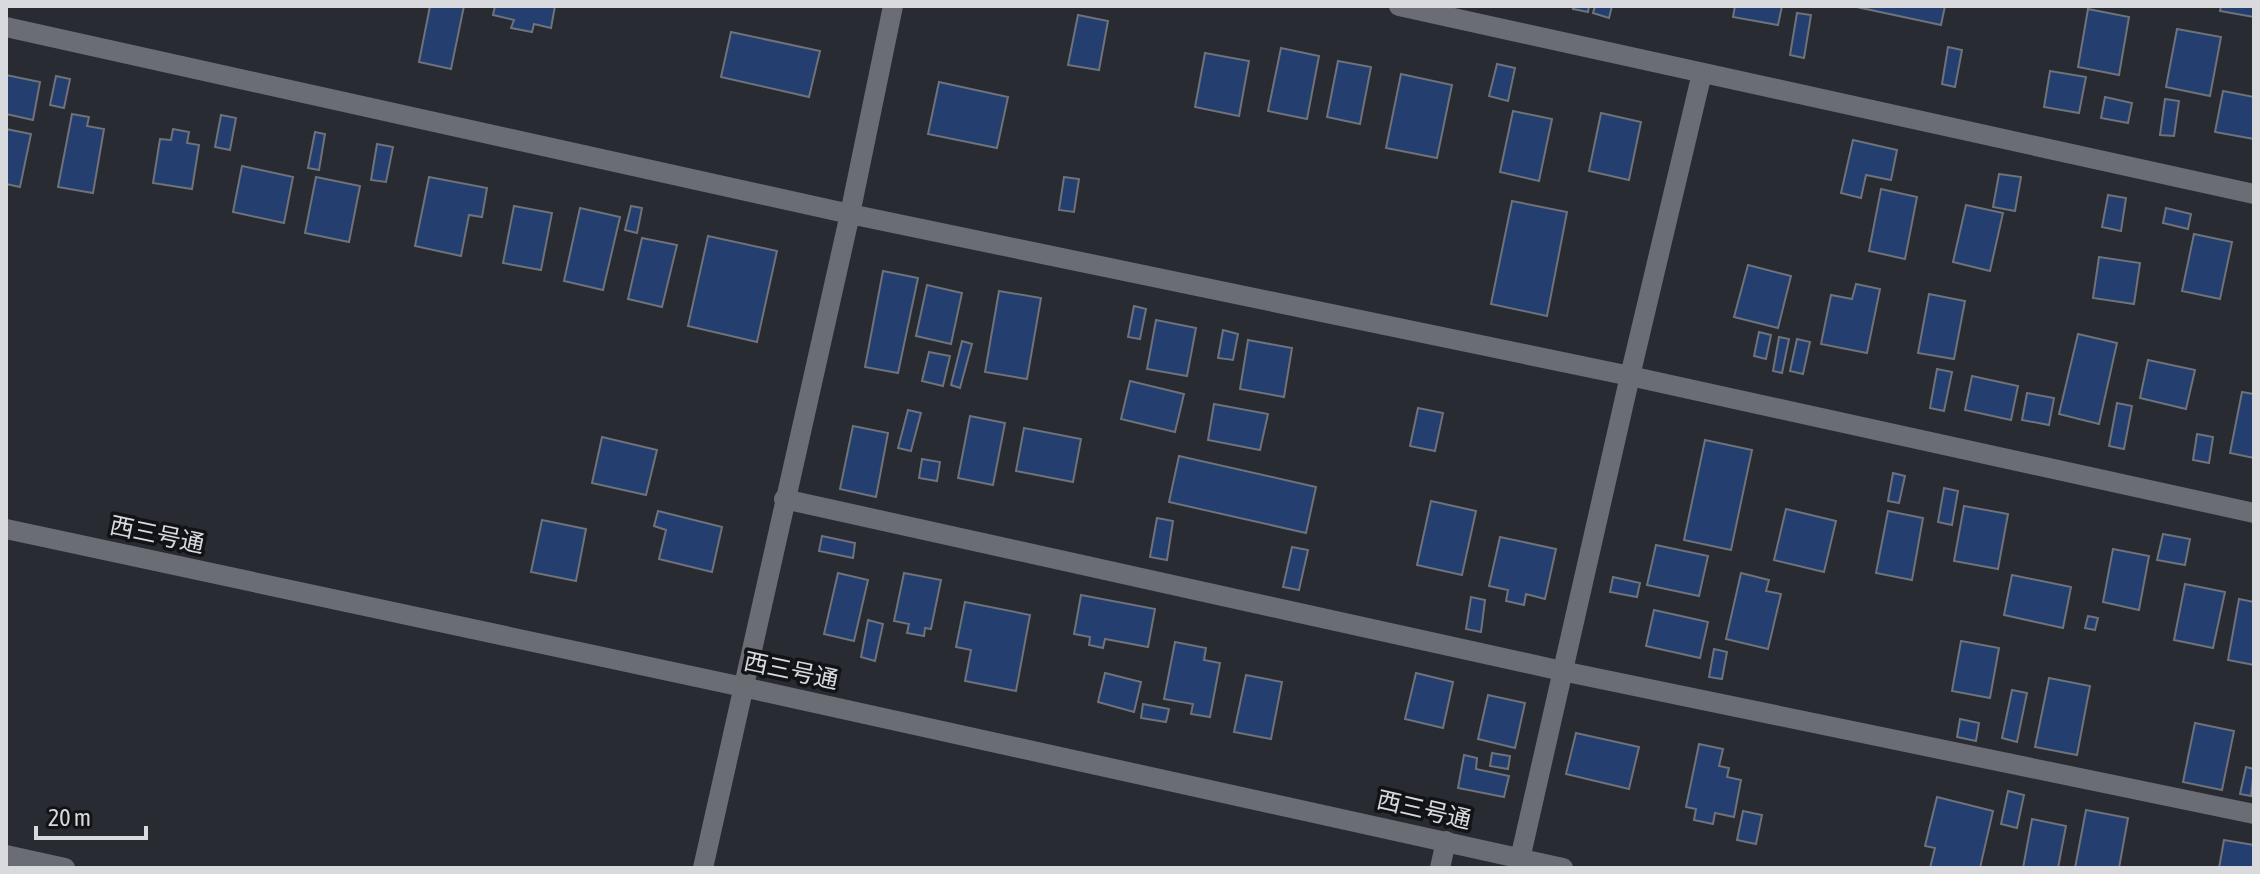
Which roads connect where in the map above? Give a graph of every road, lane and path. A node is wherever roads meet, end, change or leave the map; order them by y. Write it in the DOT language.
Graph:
graph roads {
  1 [pos="893,6"];
  2 [pos="1399,6"];
  3 [pos="6,27"];
  4 [pos="1702,73"];
  5 [pos="2254,194"];
  6 [pos="850,214"];
  7 [pos="1630,376"];
  8 [pos="784,499"];
  9 [pos="2254,513"];
  10 [pos="6,529"];
  11 [pos="1562,671"];
  12 [pos="743,687"];
  13 [pos="2254,814"];
  14 [pos="1446,841"];
  15 [pos="6,855"];
  16 [pos="1520,859"];
  17 [pos="65,868"];
  18 [pos="703,868"];
  19 [pos="1440,868"];
  20 [pos="1563,868"];
  1 -- 6 [label="street"];
  2 -- 4 [label="street"];
  3 -- 6 [label="street"];
  4 -- 5 [label="street"];
  4 -- 7 [label="street"];
  6 -- 7 [label="street"];
  6 -- 8 [label="street"];
  7 -- 9 [label="street"];
  7 -- 11 [label="street"];
  8 -- 11 [label="street"];
  8 -- 12 [label="street"];
  10 -- 12 [label="street, 西三号通"];
  11 -- 13 [label="street"];
  11 -- 16 [label="street"];
  12 -- 14 [label="street, 西三号通"];
  12 -- 18 [label="street"];
  14 -- 16 [label="street, 西三号通"];
  14 -- 19 [label="street"];
  15 -- 17 [label="street"];
  16 -- 20 [label="street, 西三号通"];
}
